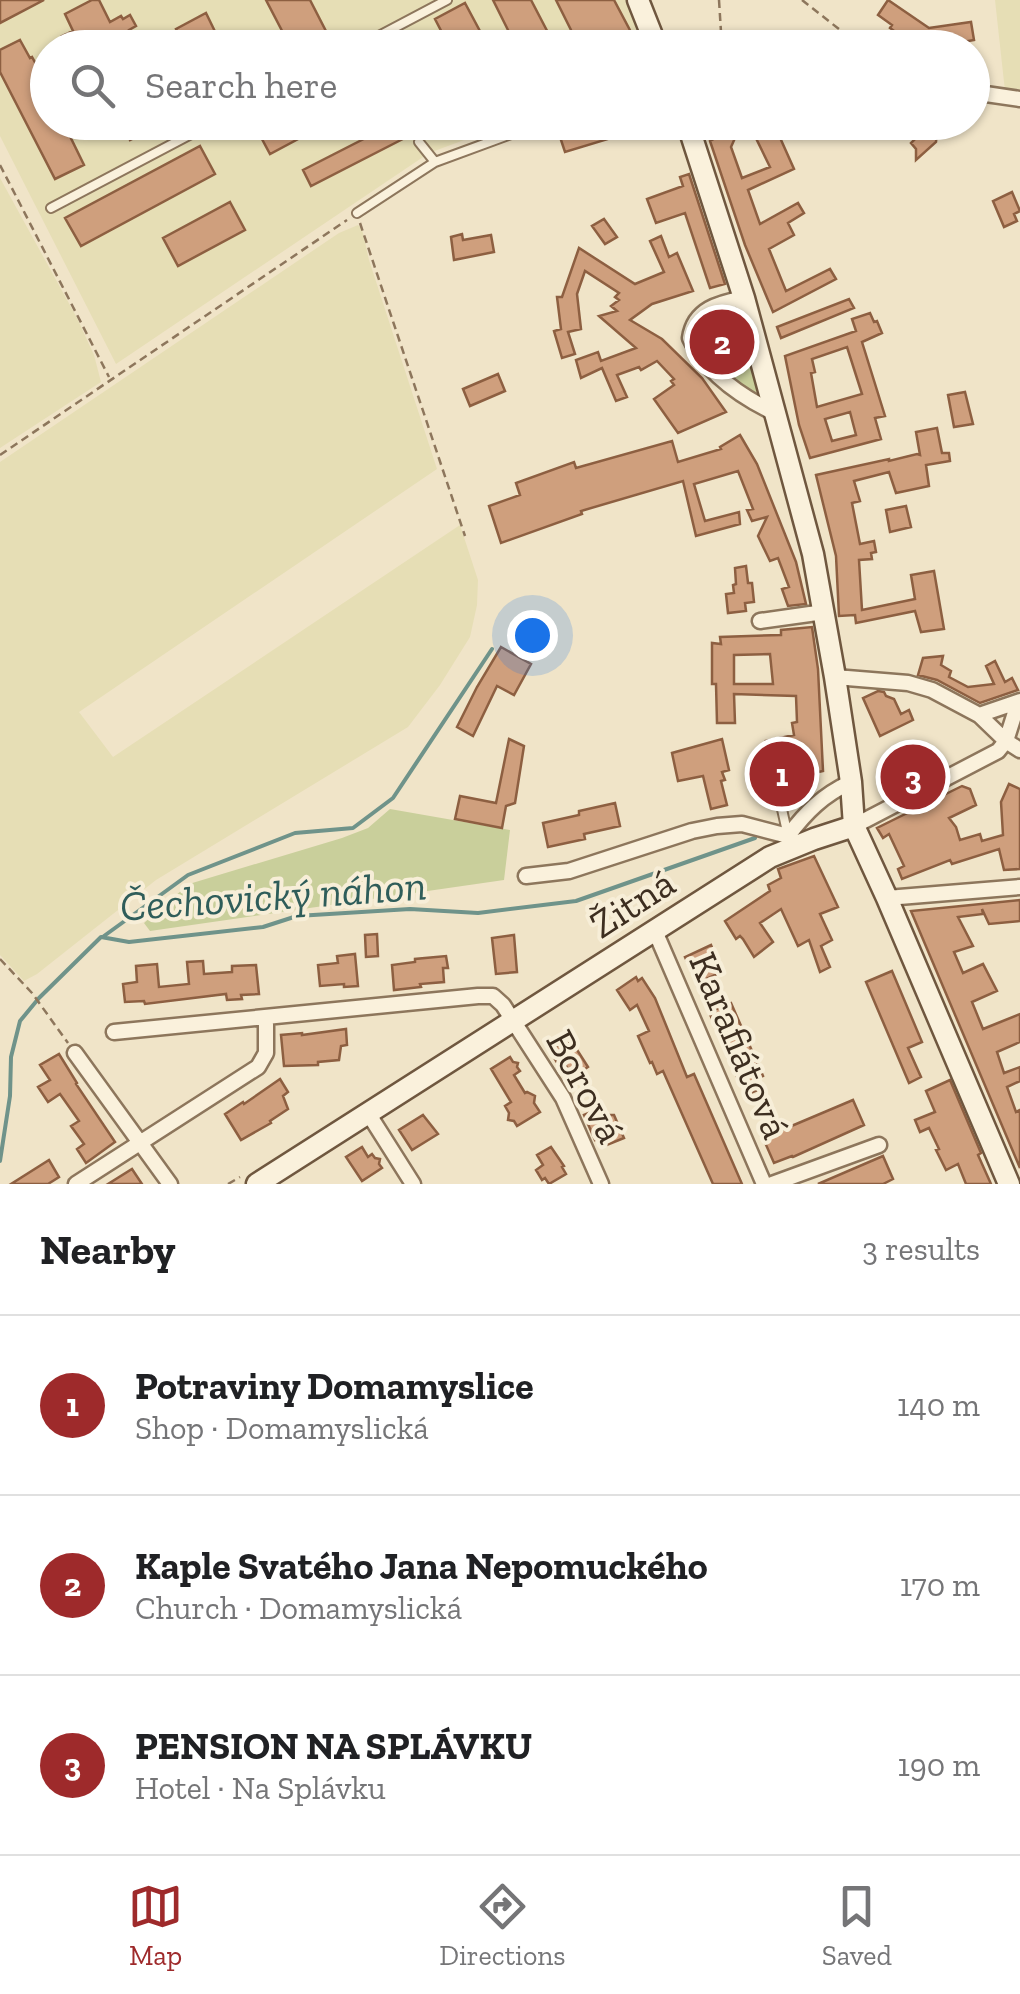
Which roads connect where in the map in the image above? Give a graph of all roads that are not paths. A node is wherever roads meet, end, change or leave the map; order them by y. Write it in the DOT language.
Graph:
graph roads {
  1 [pos="447,0"];
  2 [pos="638,0"];
  3 [pos="390,30"];
  4 [pos="650,30"];
  5 [pos="990,95"];
  6 [pos="1020,99"];
  7 [pos="180,140"];
  8 [pos="495,140"];
  9 [pos="693,140"];
  10 [pos="420,142"];
  11 [pos="436,162"];
  12 [pos="50,208"];
  13 [pos="357,213"];
  14 [pos="744,298"];
  15 [pos="777,414"];
  16 [pos="824,612"];
  17 [pos="760,621"];
  18 [pos="835,677"];
  19 [pos="1019,702"];
  20 [pos="979,715"];
  21 [pos="1013,745"];
  22 [pos="851,782"];
  23 [pos="777,787"];
  24 [pos="854,826"];
  25 [pos="789,842"];
  26 [pos="526,876"];
  27 [pos="1020,887"];
  28 [pos="888,898"];
  29 [pos="655,931"];
  30 [pos="266,1018"];
  31 [pos="513,1020"];
  32 [pos="114,1032"];
  33 [pos="75,1054"];
  34 [pos="368,1113"];
  35 [pos="141,1142"];
  36 [pos="878,1145"];
  37 [pos="76,1184"];
  38 [pos="170,1184"];
  39 [pos="257,1184"];
  40 [pos="413,1184"];
  41 [pos="600,1184"];
  42 [pos="764,1184"];
  43 [pos="772,1184"];
  44 [pos="1009,1184"];
  1 -- 3 [label="lane"];
  2 -- 4 [label="street"];
  5 -- 6 [label="street"];
  7 -- 12 [label="lane"];
  8 -- 11 [label="lane"];
  9 -- 14 [label="street"];
  10 -- 11 [label="lane"];
  11 -- 13 [label="lane"];
  14 -- 15 [label="street"];
  14 -- 15 [label="street"];
  15 -- 16 [label="street"];
  16 -- 17 [label="street"];
  16 -- 18 [label="street"];
  18 -- 20 [label="street"];
  18 -- 22 [label="street"];
  19 -- 20 [label="street"];
  19 -- 21 [label="street"];
  20 -- 21 [label="street"];
  21 -- 24 [label="street"];
  22 -- 24 [label="street"];
  22 -- 25 [label="street, Žitná"];
  23 -- 25 [label="lane"];
  24 -- 25 [label="street, Žitná"];
  24 -- 28 [label="street"];
  25 -- 26 [label="street, Žitná"];
  25 -- 29 [label="street, Žitná"];
  27 -- 28 [label="street"];
  28 -- 44 [label="street"];
  29 -- 31 [label="street, Žitná"];
  29 -- 42 [label="street, Karafiátová"];
  30 -- 31 [label="street"];
  30 -- 32 [label="street"];
  30 -- 35 [label="street"];
  31 -- 34 [label="street, Žitná"];
  31 -- 41 [label="street, Borová"];
  33 -- 35 [label="street"];
  34 -- 39 [label="street, Žitná"];
  34 -- 40 [label="street"];
  35 -- 37 [label="street"];
  35 -- 38 [label="street"];
  36 -- 43 [label="street"];
}
